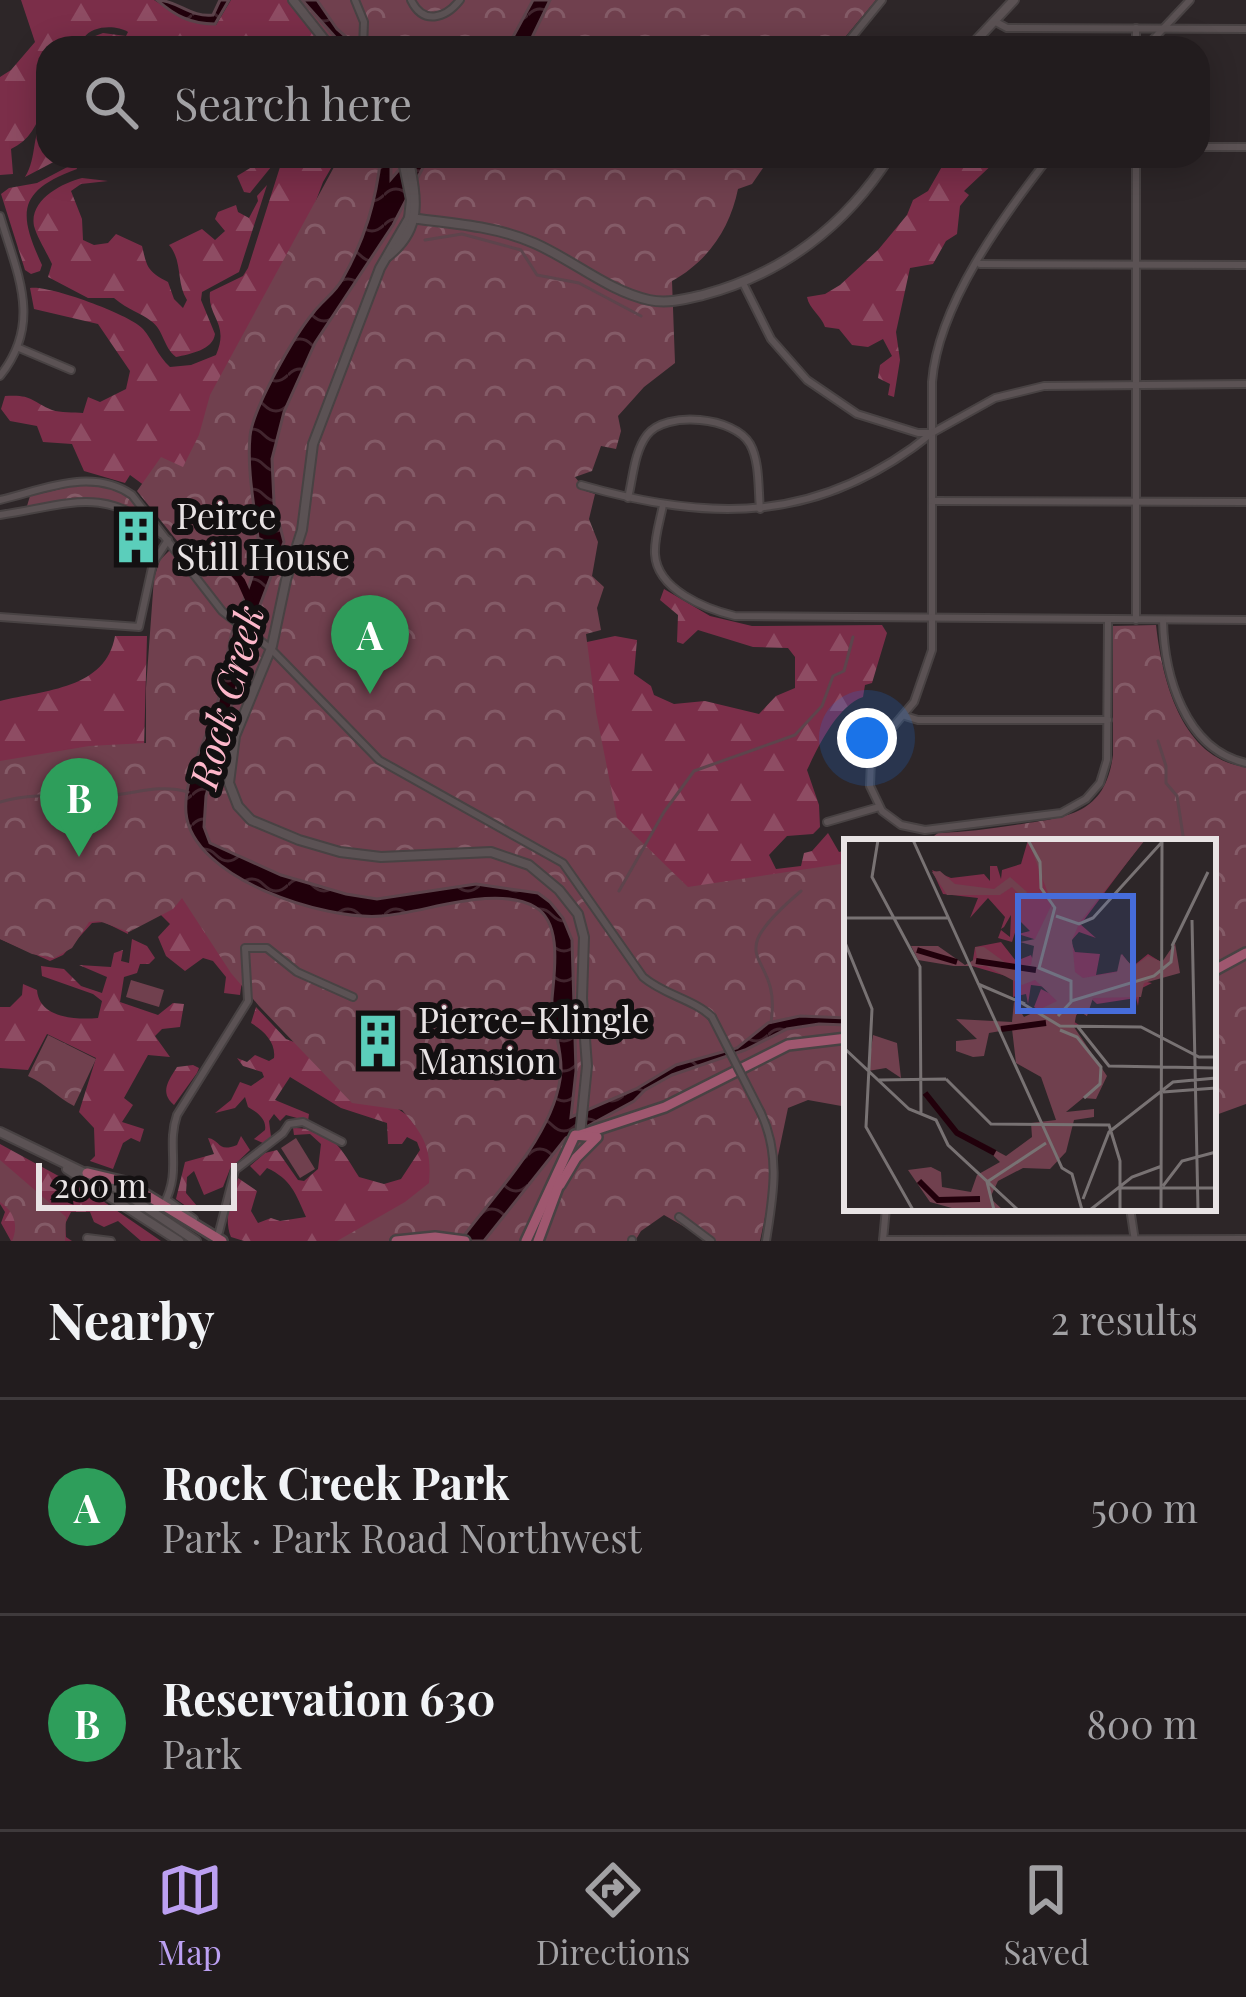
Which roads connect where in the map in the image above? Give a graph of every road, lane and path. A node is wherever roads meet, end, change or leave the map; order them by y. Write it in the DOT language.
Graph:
graph roads {
  1 [pos="293,0"];
  2 [pos="355,0"];
  3 [pos="411,0"];
  4 [pos="460,0"];
  5 [pos="882,0"];
  6 [pos="1014,0"];
  7 [pos="1190,0"];
  8 [pos="994,20"];
  9 [pos="1136,28"];
  10 [pos="1164,28"];
  11 [pos="1246,28"];
  12 [pos="322,36"];
  13 [pos="363,36"];
  14 [pos="853,36"];
  15 [pos="980,36"];
  16 [pos="1136,36"];
  17 [pos="1156,36"];
  18 [pos="1210,147"];
  19 [pos="1246,147"];
  20 [pos="407,168"];
  21 [pos="881,168"];
  22 [pos="1041,168"];
  23 [pos="1136,168"];
  24 [pos="0,216"];
  25 [pos="413,218"];
  26 [pos="978,264"];
  27 [pos="1136,266"];
  28 [pos="1246,266"];
  29 [pos="743,283"];
  30 [pos="19,347"];
  31 [pos="70,370"];
  32 [pos="0,376"];
  33 [pos="1136,383"];
  34 [pos="1246,384"];
  35 [pos="932,433"];
  36 [pos="581,484"];
  37 [pos="20,496"];
  38 [pos="628,498"];
  39 [pos="0,500"];
  40 [pos="932,501"];
  41 [pos="1135,502"];
  42 [pos="1246,502"];
  43 [pos="663,506"];
  44 [pos="760,509"];
  45 [pos="23,512"];
  46 [pos="0,515"];
  47 [pos="168,540"];
  48 [pos="0,617"];
  49 [pos="933,619"];
  50 [pos="1108,620"];
  51 [pos="1136,620"];
  52 [pos="1163,620"];
  53 [pos="1246,620"];
  54 [pos="268,646"];
  55 [pos="905,716"];
  56 [pos="1108,720"];
  57 [pos="1246,763"];
  58 [pos="879,807"];
  59 [pos="827,822"];
  60 [pos="1246,953"];
  61 [pos="1216,969"];
  62 [pos="353,998"];
  63 [pos="844,1038"];
  64 [pos="0,1132"];
  65 [pos="578,1133"];
  66 [pos="598,1134"];
  67 [pos="342,1142"];
  68 [pos="24,1144"];
  69 [pos="87,1173"];
  70 [pos="557,1190"];
  71 [pos="160,1210"];
  72 [pos="886,1211"];
  73 [pos="679,1217"];
  74 [pos="87,1238"];
  75 [pos="222,1238"];
  76 [pos="1246,1239"];
  77 [pos="1135,1240"];
  78 [pos="111,1241"];
  79 [pos="179,1241"];
  80 [pos="196,1241"];
  81 [pos="400,1241"];
  82 [pos="465,1241"];
  83 [pos="522,1241"];
  84 [pos="538,1241"];
  85 [pos="711,1241"];
  86 [pos="766,1241"];
  87 [pos="883,1241"];
  1 -- 12 [label="main road"];
  2 -- 13 [label="street"];
  3 -- 4 [label="street"];
  5 -- 14 [label="street"];
  6 -- 8 [label="main road"];
  7 -- 10 [label="street"];
  8 -- 9 [label="street"];
  8 -- 15 [label="main road"];
  9 -- 10 [label="street"];
  9 -- 16 [label="street"];
  10 -- 11 [label="street"];
  10 -- 17 [label="street"];
  18 -- 19 [label="street"];
  20 -- 25 [label="main road"];
  21 -- 29 [label="main road"];
  22 -- 26 [label="street"];
  23 -- 27 [label="street"];
  24 -- 30 [label="street"];
  25 -- 29 [label="main road"];
  25 -- 54 [label="main road"];
  26 -- 27 [label="street"];
  26 -- 35 [label="street"];
  27 -- 28 [label="street"];
  27 -- 33 [label="street"];
  29 -- 35 [label="street"];
  30 -- 31 [label="street"];
  30 -- 32 [label="street"];
  33 -- 34 [label="street"];
  33 -- 35 [label="street"];
  33 -- 41 [label="street"];
  35 -- 40 [label="street"];
  35 -- 44 [label="street"];
  36 -- 38 [label="street"];
  37 -- 39 [label="street"];
  37 -- 45 [label="street"];
  37 -- 47 [label="street"];
  38 -- 43 [label="street"];
  38 -- 44 [label="street"];
  40 -- 41 [label="street"];
  40 -- 49 [label="street"];
  41 -- 42 [label="street"];
  41 -- 51 [label="street"];
  43 -- 44 [label="street"];
  43 -- 49 [label="street"];
  45 -- 46 [label="street"];
  45 -- 47 [label="street"];
  47 -- 48 [label="street"];
  47 -- 54 [label="street"];
  49 -- 50 [label="street"];
  49 -- 55 [label="street"];
  50 -- 51 [label="street"];
  50 -- 56 [label="street"];
  51 -- 52 [label="street"];
  52 -- 53 [label="street"];
  52 -- 57 [label="street"];
  54 -- 65 [label="main road"];
  54 -- 86 [label="street, bridge"];
  55 -- 56 [label="street"];
  55 -- 58 [label="street"];
  56 -- 58 [label="street"];
  58 -- 59 [label="street"];
  60 -- 61 [label="main road"];
  62 -- 71 [label="street"];
  63 -- 66 [label="main road"];
  64 -- 68 [label="main road"];
  65 -- 66 [label="main road"];
  65 -- 70 [label="main road"];
  65 -- 83 [label="main road"];
  66 -- 70 [label="main road"];
  67 -- 75 [label="street"];
  68 -- 69 [label="main road"];
  68 -- 71 [label="main road"];
  69 -- 71 [label="main road"];
  70 -- 84 [label="main road"];
  71 -- 75 [label="main road"];
  71 -- 79 [label="main road"];
  71 -- 80 [label="main road"];
  72 -- 87 [label="street"];
  73 -- 85 [label="street"];
  74 -- 78 [label="street"];
  76 -- 77 [label="street"];
  77 -- 87 [label="street"];
  81 -- 82 [label="main road"];
}
